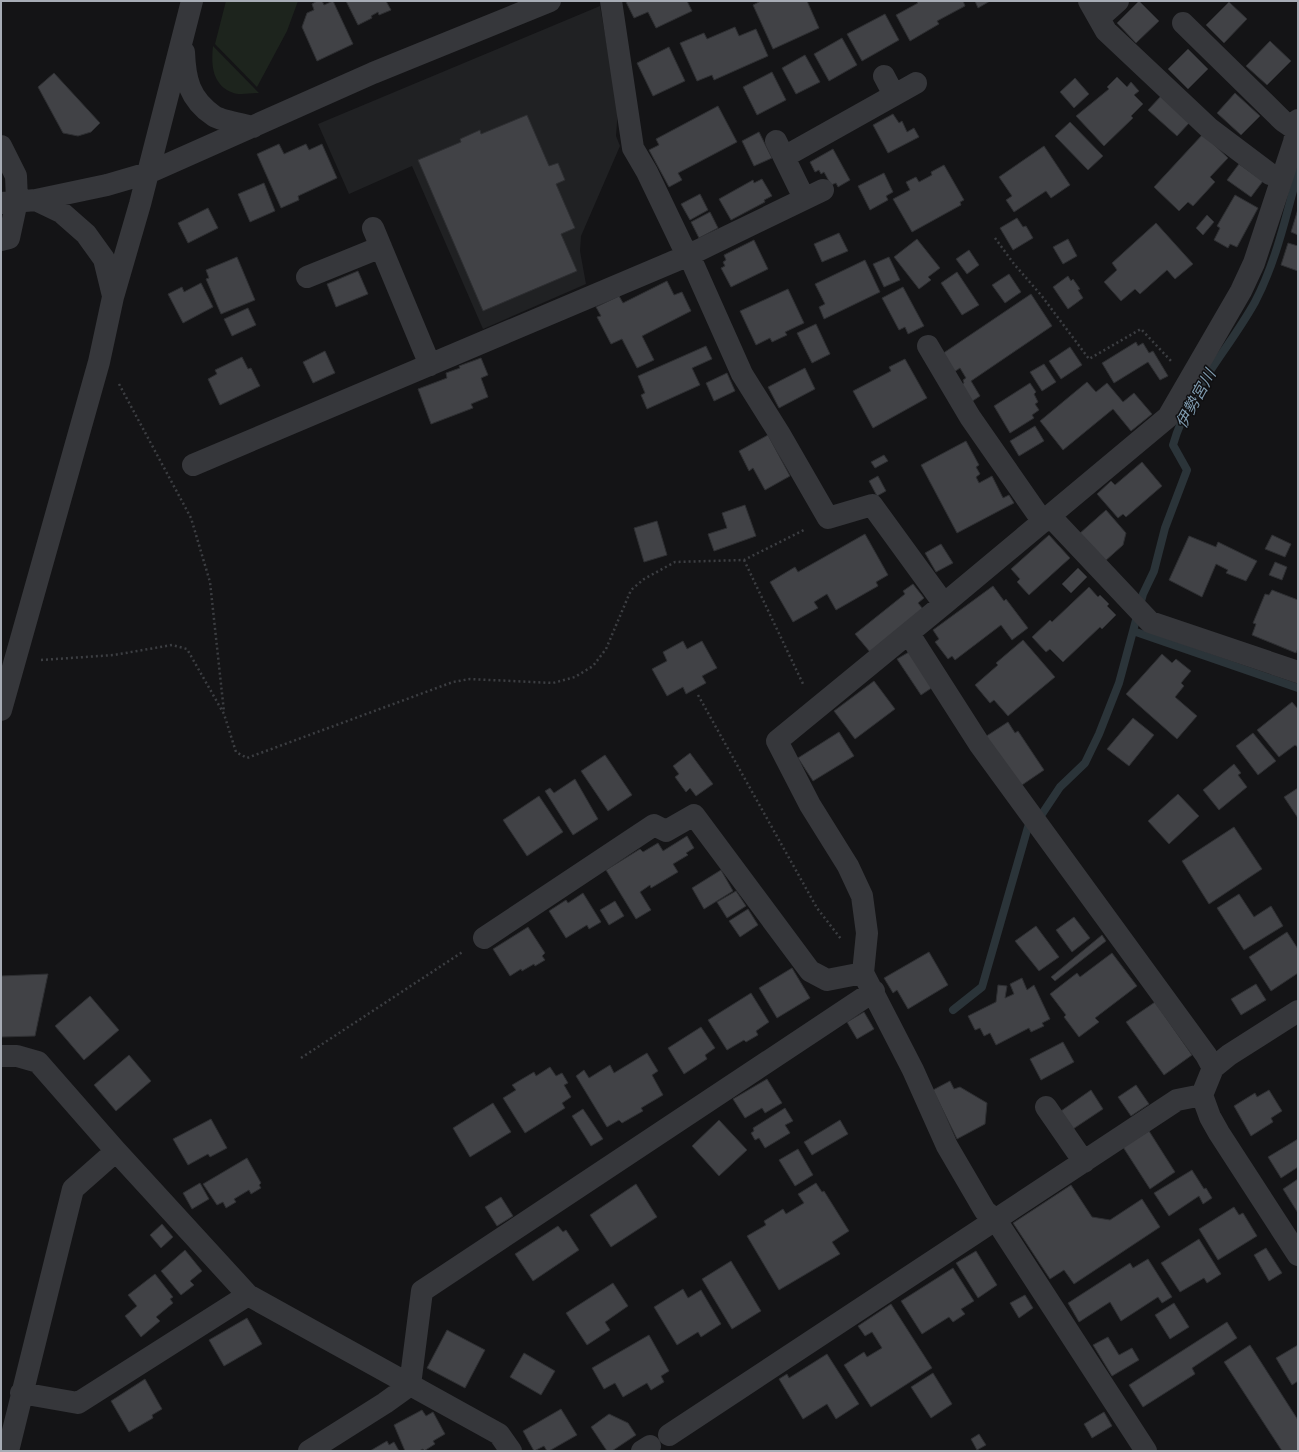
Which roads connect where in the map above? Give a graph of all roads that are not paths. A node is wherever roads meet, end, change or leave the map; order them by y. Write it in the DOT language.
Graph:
graph roads {
  1 [pos="192,1"];
  2 [pos="550,1"];
  3 [pos="611,1"];
  4 [pos="1118,1"];
  5 [pos="1094,9"];
  6 [pos="1183,23"];
  7 [pos="184,32"];
  8 [pos="884,76"];
  9 [pos="916,83"];
  10 [pos="894,95"];
  11 [pos="253,127"];
  12 [pos="1296,133"];
  13 [pos="1,146"];
  14 [pos="148,173"];
  15 [pos="1282,177"];
  16 [pos="18,202"];
  17 [pos="5,239"];
  18 [pos="689,255"];
  19 [pos="307,277"];
  20 [pos="114,297"];
  21 [pos="928,346"];
  22 [pos="430,365"];
  23 [pos="192,465"];
  24 [pos="1047,519"];
  25 [pos="944,604"];
  26 [pos="909,634"];
  27 [pos="1298,672"];
  28 [pos="1,710"];
  29 [pos="484,938"];
  30 [pos="867,974"];
  31 [pos="1298,1011"];
  32 [pos="1,1056"];
  33 [pos="1213,1068"];
  34 [pos="1202,1095"];
  35 [pos="1046,1107"];
  36 [pos="116,1151"];
  37 [pos="1084,1162"];
  38 [pos="996,1220"];
  39 [pos="1298,1256"];
  40 [pos="248,1295"];
  41 [pos="410,1385"];
  42 [pos="21,1393"];
  43 [pos="669,1435"];
  44 [pos="8,1451"];
  45 [pos="308,1451"];
  46 [pos="511,1451"];
  47 [pos="1146,1451"];
  1 -- 7 [label="street"];
  2 -- 11 [label="street"];
  3 -- 18 [label="street"];
  4 -- 5 [label="street"];
  5 -- 15 [label="street"];
  6 -- 12 [label="street"];
  7 -- 11 [label="street"];
  7 -- 14 [label="street"];
  8 -- 10 [label="street"];
  9 -- 10 [label="street"];
  10 -- 18 [label="street"];
  11 -- 14 [label="street"];
  12 -- 15 [label="street"];
  13 -- 16 [label="street"];
  14 -- 16 [label="street"];
  14 -- 20 [label="street"];
  15 -- 24 [label="street"];
  16 -- 17 [label="street"];
  16 -- 20 [label="street"];
  18 -- 22 [label="street"];
  18 -- 25 [label="street"];
  19 -- 22 [label="street"];
  20 -- 28 [label="street"];
  21 -- 24 [label="street"];
  22 -- 23 [label="street"];
  24 -- 25 [label="street"];
  24 -- 27 [label="street"];
  25 -- 26 [label="street"];
  26 -- 30 [label="street"];
  26 -- 33 [label="street"];
  29 -- 30 [label="street"];
  30 -- 38 [label="street"];
  30 -- 41 [label="street"];
  31 -- 33 [label="street"];
  32 -- 36 [label="street"];
  33 -- 34 [label="street"];
  34 -- 37 [label="street"];
  34 -- 39 [label="street"];
  35 -- 37 [label="street"];
  36 -- 40 [label="street"];
  36 -- 42 [label="street"];
  37 -- 38 [label="street"];
  38 -- 43 [label="street"];
  38 -- 47 [label="street"];
  40 -- 41 [label="street"];
  40 -- 42 [label="street"];
  41 -- 45 [label="street"];
  41 -- 46 [label="street"];
  42 -- 44 [label="street"];
}
